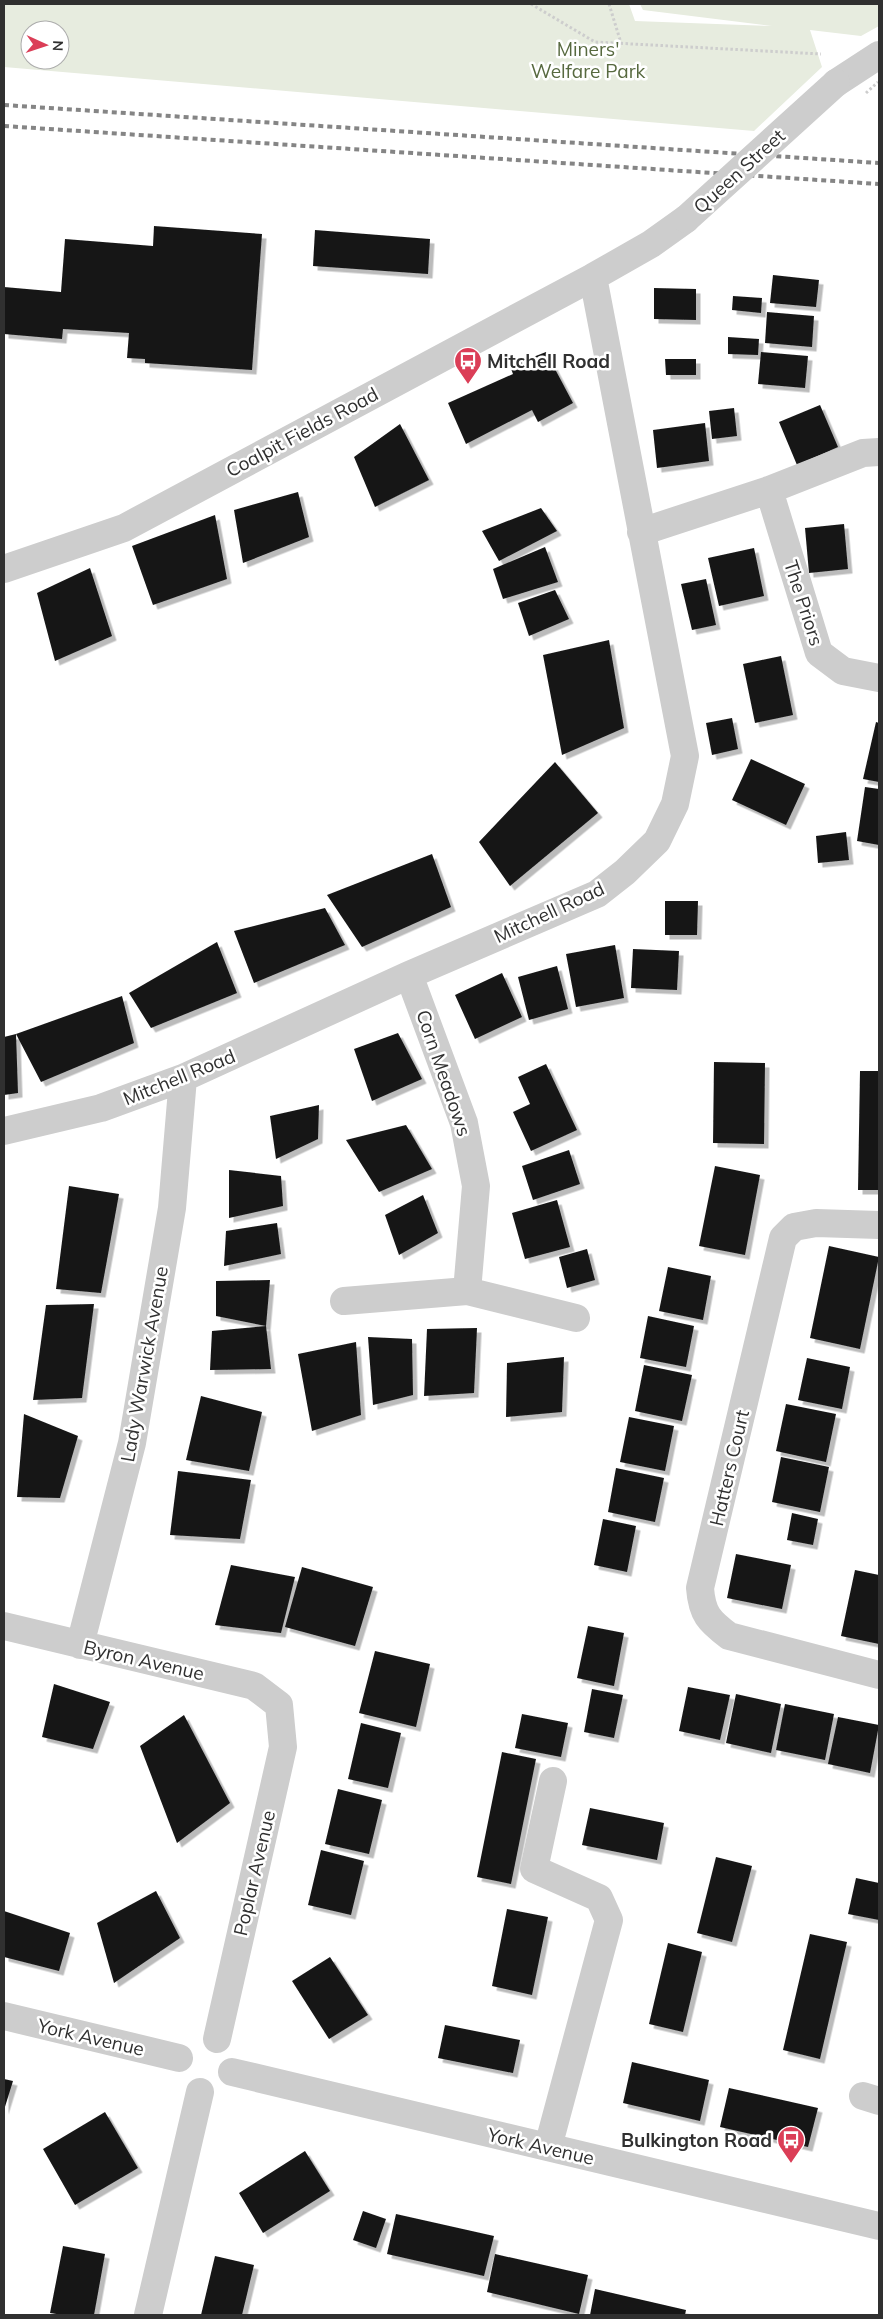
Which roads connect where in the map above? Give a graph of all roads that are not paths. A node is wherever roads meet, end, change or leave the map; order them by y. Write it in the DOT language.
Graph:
graph roads {
  1 [pos="879,55"];
  2 [pos="593,277"];
  3 [pos="879,452"];
  4 [pos="769,490"];
  5 [pos="641,532"];
  6 [pos="4,569"];
  7 [pos="879,678"];
  8 [pos="409,975"];
  9 [pos="183,1078"];
  10 [pos="4,1131"];
  11 [pos="879,1225"];
  12 [pos="467,1291"];
  13 [pos="344,1301"];
  14 [pos="576,1318"];
  15 [pos="4,1626"];
  16 [pos="80,1645"];
  17 [pos="879,1675"];
  18 [pos="278,1705"];
  19 [pos="553,1781"];
  20 [pos="4,2016"];
  21 [pos="217,2039"];
  22 [pos="179,2058"];
  23 [pos="232,2072"];
  24 [pos="200,2092"];
  25 [pos="548,2147"];
  26 [pos="879,2226"];
  27 [pos="148,2315"];
  1 -- 2 [label="street, Queen Street, bridge"];
  2 -- 5 [label="street, Mitchell Road"];
  2 -- 6 [label="street, Coalpit Fields Road"];
  3 -- 4 [label="street"];
  4 -- 5 [label="street"];
  4 -- 7 [label="street, The Priors"];
  5 -- 8 [label="street, Mitchell Road"];
  8 -- 9 [label="street, Mitchell Road"];
  8 -- 12 [label="street, Corn Meadows"];
  9 -- 10 [label="street, Mitchell Road"];
  9 -- 16 [label="street, Lady Warwick Avenue"];
  11 -- 17 [label="street, Hatters Court"];
  12 -- 13 [label="street"];
  12 -- 14 [label="street"];
  15 -- 16 [label="street, Byron Avenue"];
  16 -- 18 [label="street, Byron Avenue"];
  18 -- 21 [label="street, Poplar Avenue"];
  19 -- 25 [label="street"];
  20 -- 22 [label="street, York Avenue"];
  21 -- 22 [label="street"];
  21 -- 23 [label="street"];
  22 -- 24 [label="street"];
  23 -- 24 [label="street"];
  23 -- 25 [label="street, York Avenue"];
  24 -- 27 [label="street"];
  25 -- 26 [label="street, York Avenue"];
}
